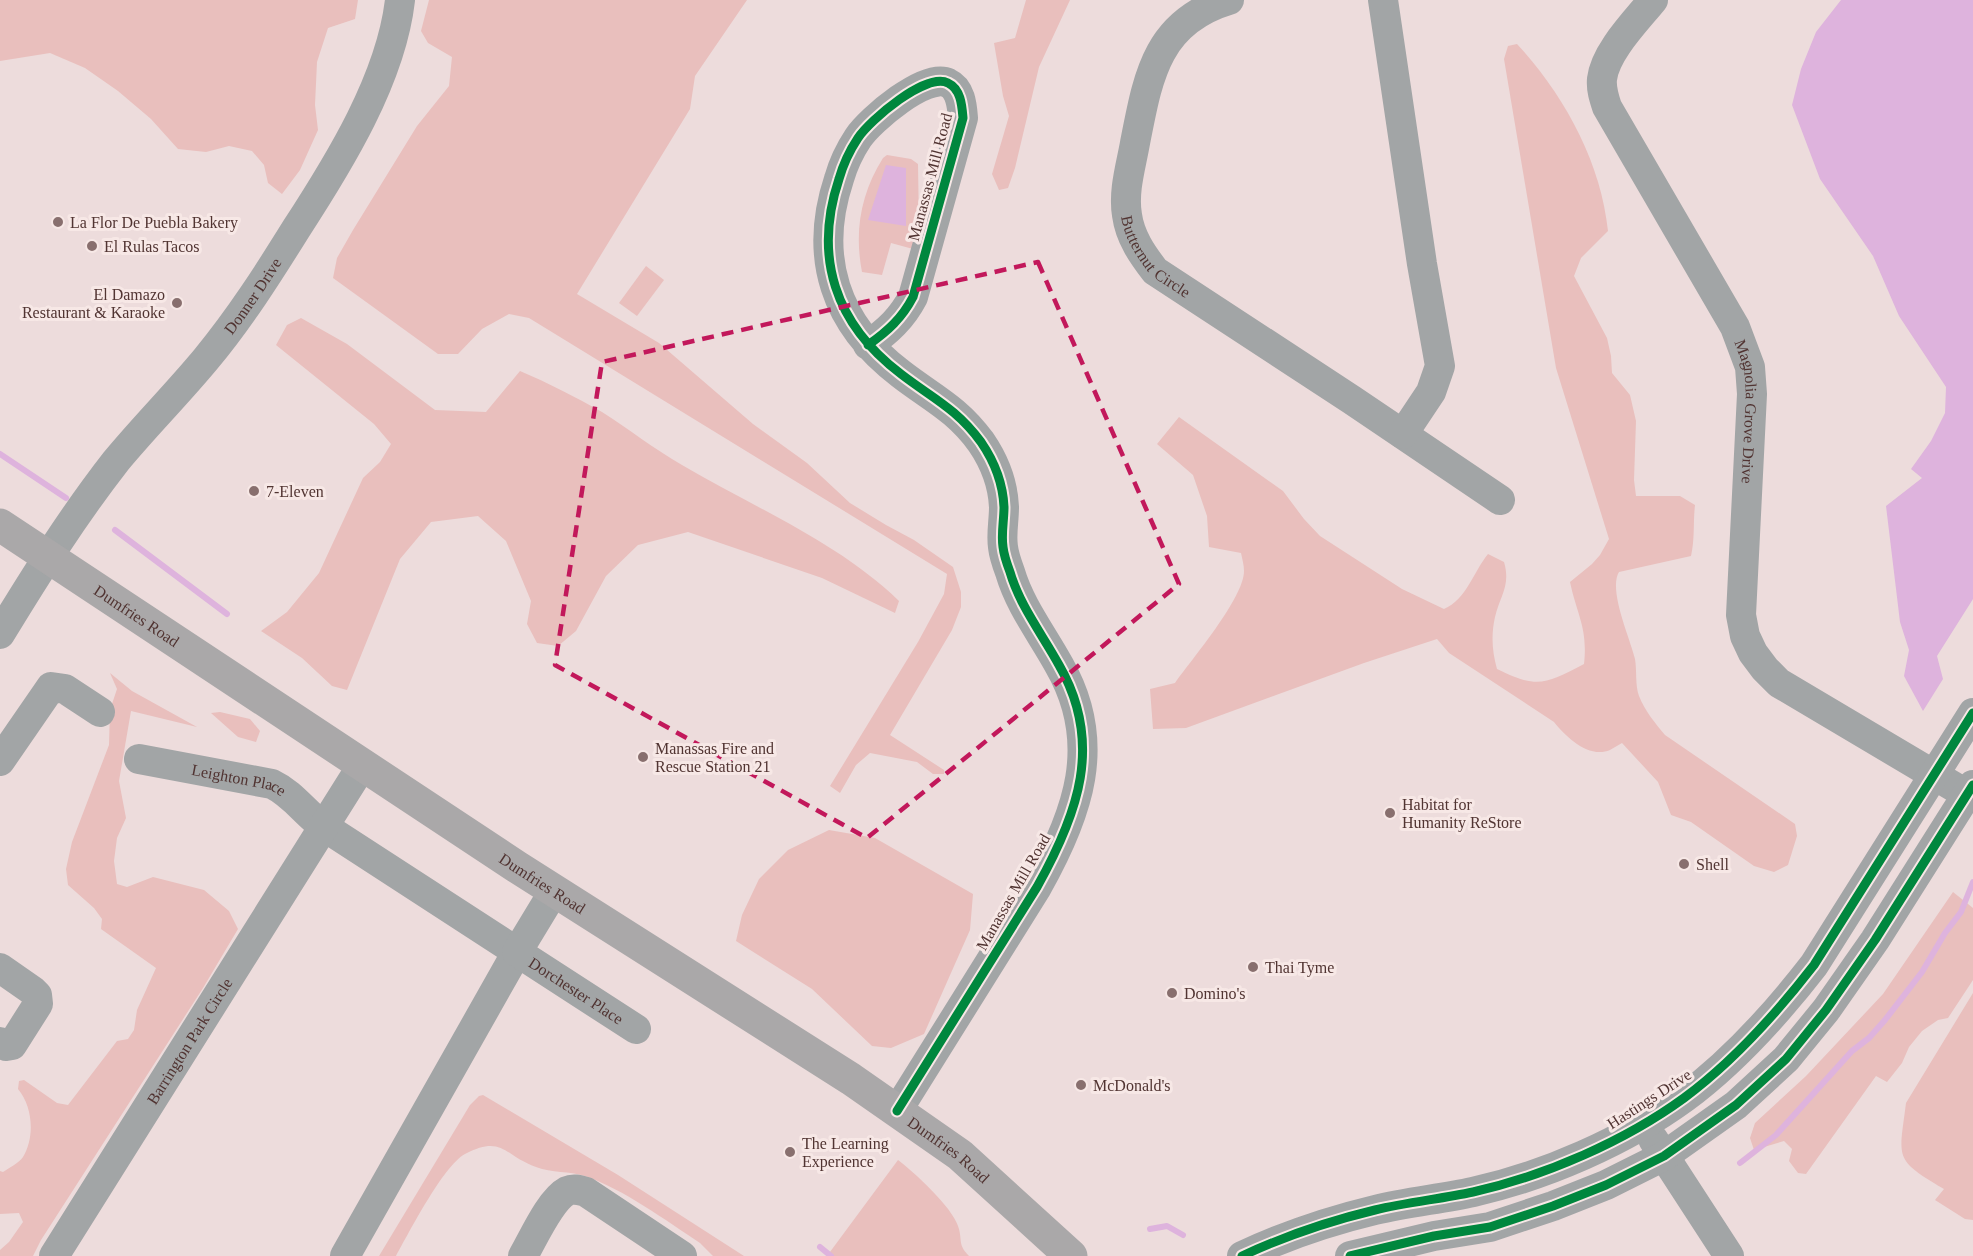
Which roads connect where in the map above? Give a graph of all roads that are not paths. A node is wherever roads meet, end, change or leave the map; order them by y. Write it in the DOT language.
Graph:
graph roads {
  1 [pos="400,0"];
  2 [pos="1229,0"];
  3 [pos="1383,0"];
  4 [pos="1653,0"];
  5 [pos="868,345"];
  6 [pos="1403,434"];
  7 [pos="1500,500"];
  8 [pos="0,525"];
  9 [pos="47,557"];
  10 [pos="0,634"];
  11 [pos="100,712"];
  12 [pos="1973,713"];
  13 [pos="139,759"];
  14 [pos="0,761"];
  15 [pos="363,764"];
  16 [pos="1934,776"];
  17 [pos="1971,793"];
  18 [pos="323,826"];
  19 [pos="554,891"];
  20 [pos="517,952"];
  21 [pos="0,968"];
  22 [pos="636,1029"];
  23 [pos="0,1042"];
  24 [pos="897,1111"];
  25 [pos="1643,1124"];
  26 [pos="1664,1156"];
  27 [pos="54,1256"];
  28 [pos="345,1256"];
  29 [pos="523,1256"];
  30 [pos="682,1256"];
  31 [pos="1071,1256"];
  32 [pos="1242,1256"];
  33 [pos="1350,1256"];
  34 [pos="1729,1256"];
  1 -- 9 [label="street, Donner Drive"];
  2 -- 6 [label="street, Butternut Circle"];
  3 -- 6 [label="street"];
  4 -- 16 [label="street, Magnolia Grove Drive"];
  5 -- 5 [label="street, Manassas Mill Road"];
  5 -- 24 [label="street, Manassas Mill Road"];
  6 -- 7 [label="street, Butternut Circle"];
  8 -- 9 [label="main road, Dumfries Road"];
  9 -- 10 [label="street, Donner Drive"];
  9 -- 15 [label="main road, Dumfries Road"];
  11 -- 14 [label="street"];
  12 -- 16 [label="street, Hastings Drive"];
  13 -- 18 [label="street, Leighton Place"];
  15 -- 18 [label="street, Barrington Park Circle"];
  15 -- 19 [label="main road, Dumfries Road"];
  16 -- 17 [label="street, Magnolia Grove Drive"];
  16 -- 25 [label="street, Hastings Drive"];
  17 -- 26 [label="street"];
  18 -- 20 [label="street"];
  18 -- 27 [label="street, Barrington Park Circle"];
  19 -- 20 [label="street"];
  19 -- 24 [label="main road, Dumfries Road"];
  20 -- 22 [label="street, Dorchester Place"];
  20 -- 28 [label="street"];
  21 -- 23 [label="street"];
  24 -- 31 [label="main road, Dumfries Road"];
  25 -- 26 [label="street"];
  25 -- 32 [label="street, Hastings Drive"];
  26 -- 33 [label="street"];
  26 -- 34 [label="street"];
  29 -- 30 [label="street"];
}
